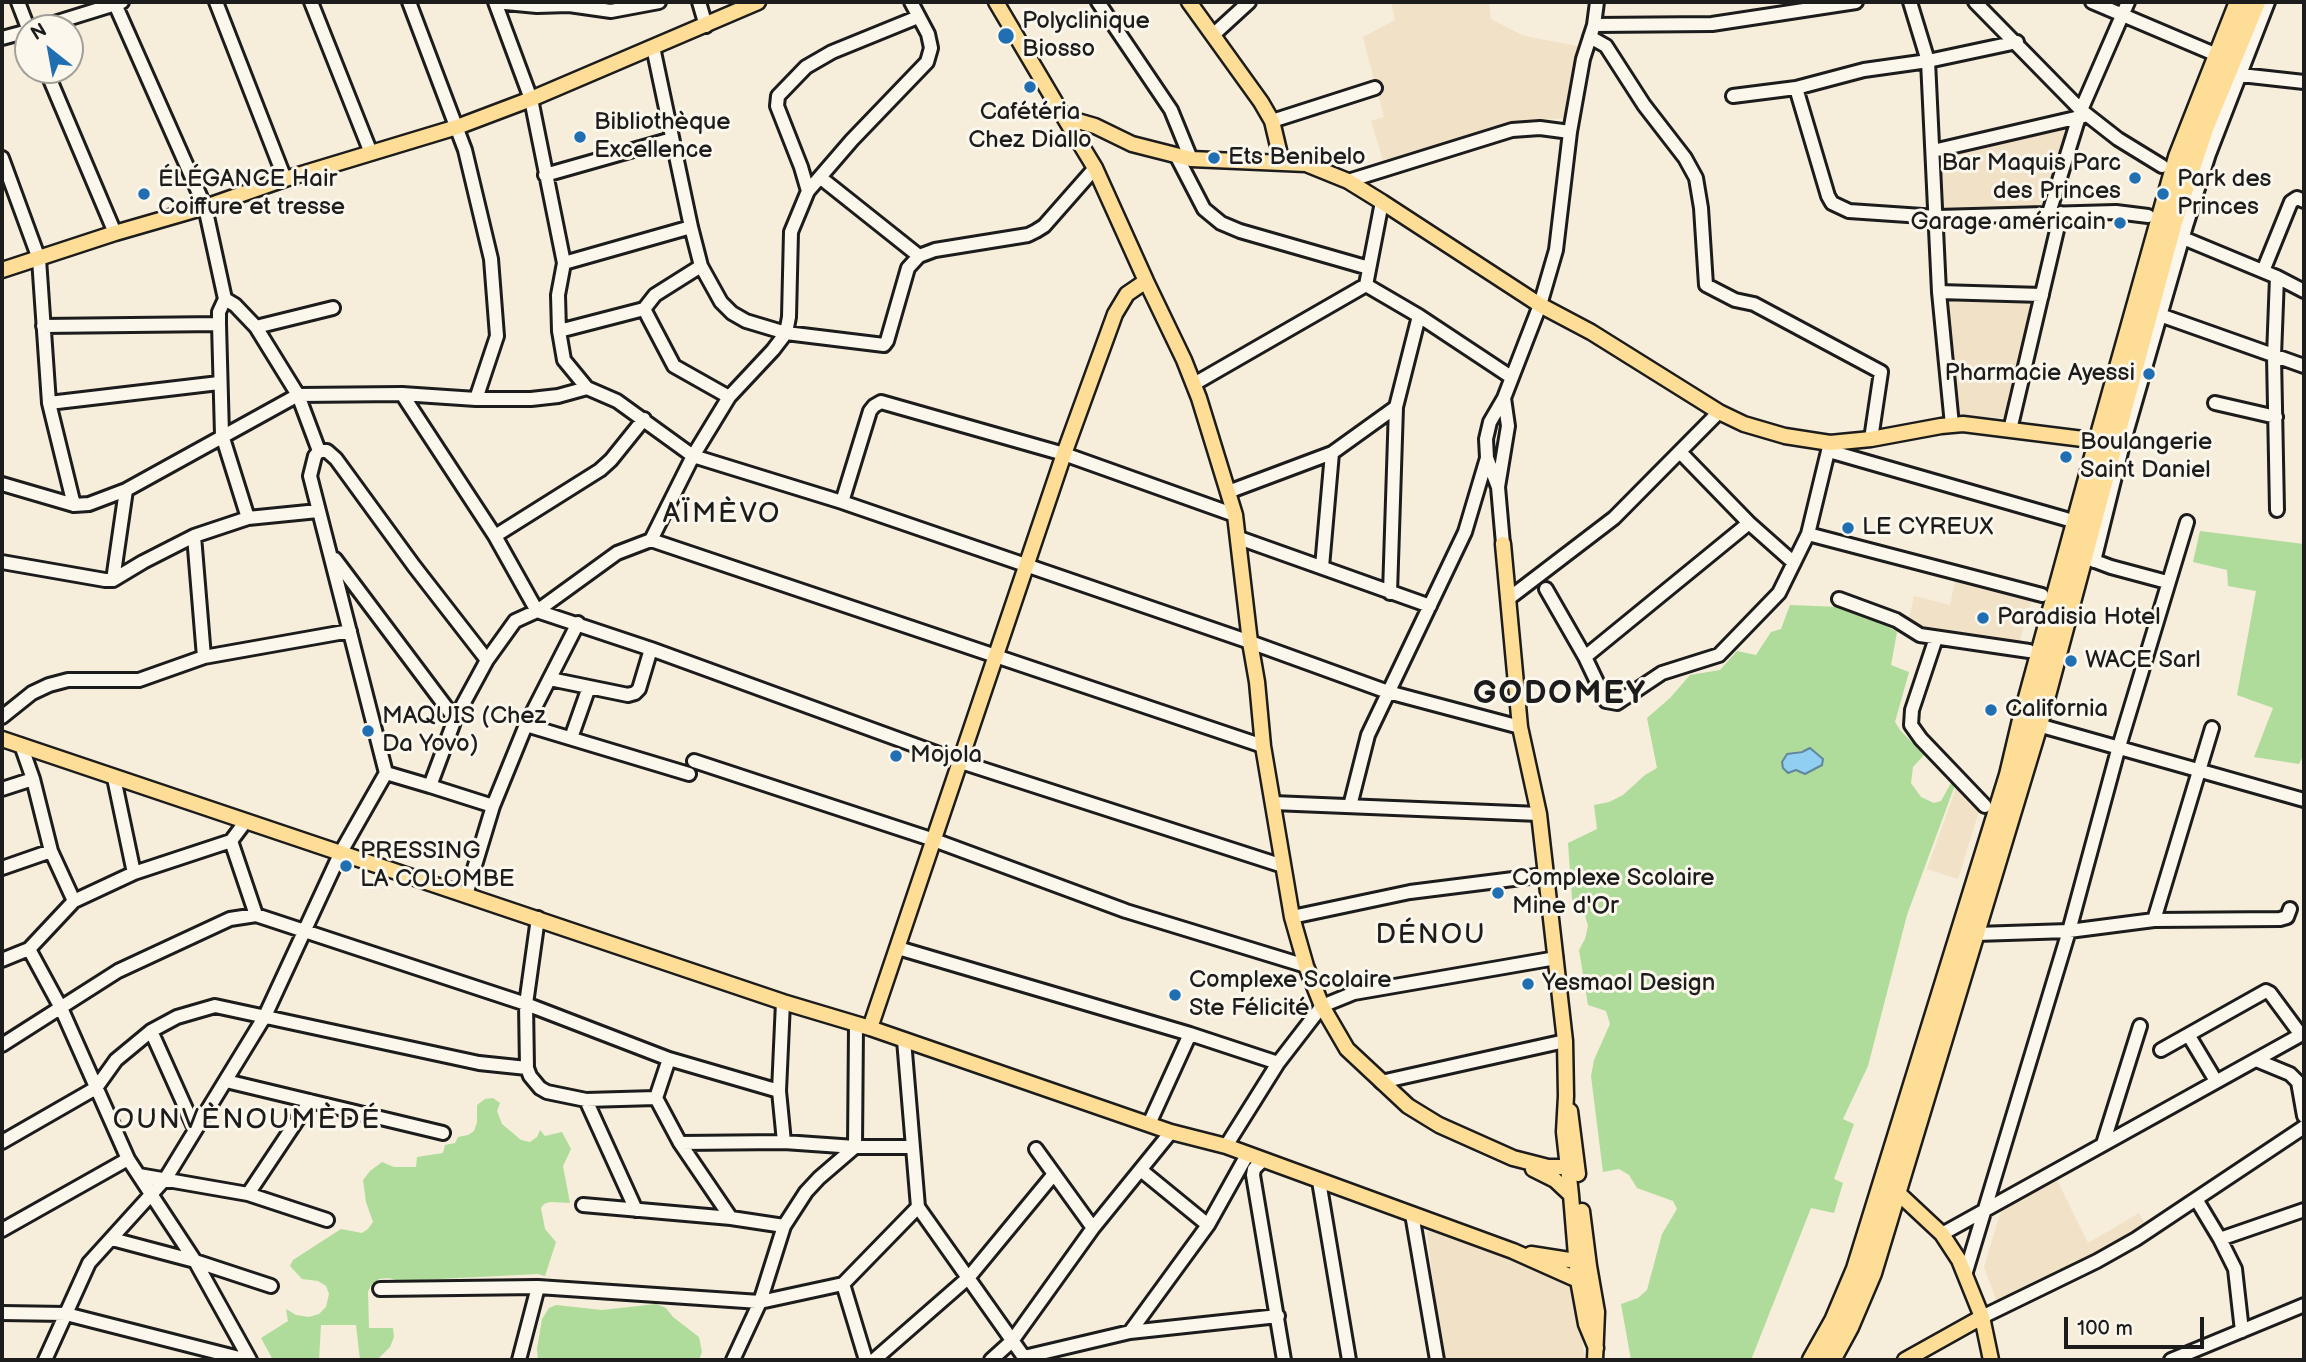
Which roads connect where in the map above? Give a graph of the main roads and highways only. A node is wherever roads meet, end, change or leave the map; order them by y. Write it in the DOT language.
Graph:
graph roads {
  1 [pos="758,2"];
  2 [pos="996,2"];
  3 [pos="1189,2"];
  4 [pos="2239,2"];
  5 [pos="2256,2"];
  6 [pos="1064,117"];
  7 [pos="1282,163"];
  8 [pos="2,271"];
  9 [pos="1146,281"];
  10 [pos="2111,443"];
  11 [pos="1503,544"];
  12 [pos="2,739"];
  13 [pos="863,1027"];
  14 [pos="1570,1178"];
  15 [pos="1896,1191"];
  16 [pos="1513,1251"];
  17 [pos="1582,1264"];
  18 [pos="1578,1280"];
  19 [pos="1982,1317"];
  20 [pos="1596,1354"];
  21 [pos="1812,1360"];
  22 [pos="1831,1360"];
  23 [pos="1905,1360"];
  24 [pos="1991,1360"];
  1 -- 8 [label="main road"];
  2 -- 6 [label="main road"];
  3 -- 7 [label="main road"];
  4 -- 10 [label="highway"];
  5 -- 10 [label="highway"];
  6 -- 7 [label="main road"];
  6 -- 9 [label="main road"];
  7 -- 10 [label="main road"];
  9 -- 13 [label="main road"];
  9 -- 14 [label="main road"];
  10 -- 15 [label="highway"];
  10 -- 21 [label="highway"];
  11 -- 14 [label="main road"];
  12 -- 13 [label="main road"];
  13 -- 16 [label="main road"];
  14 -- 17 [label="main road"];
  14 -- 17 [label="main road"];
  15 -- 19 [label="main road"];
  15 -- 22 [label="highway"];
  16 -- 17 [label="main road"];
  16 -- 18 [label="main road"];
  17 -- 18 [label="main road"];
  17 -- 20 [label="main road"];
  18 -- 20 [label="main road"];
  19 -- 23 [label="main road"];
  19 -- 24 [label="main road"];
}
